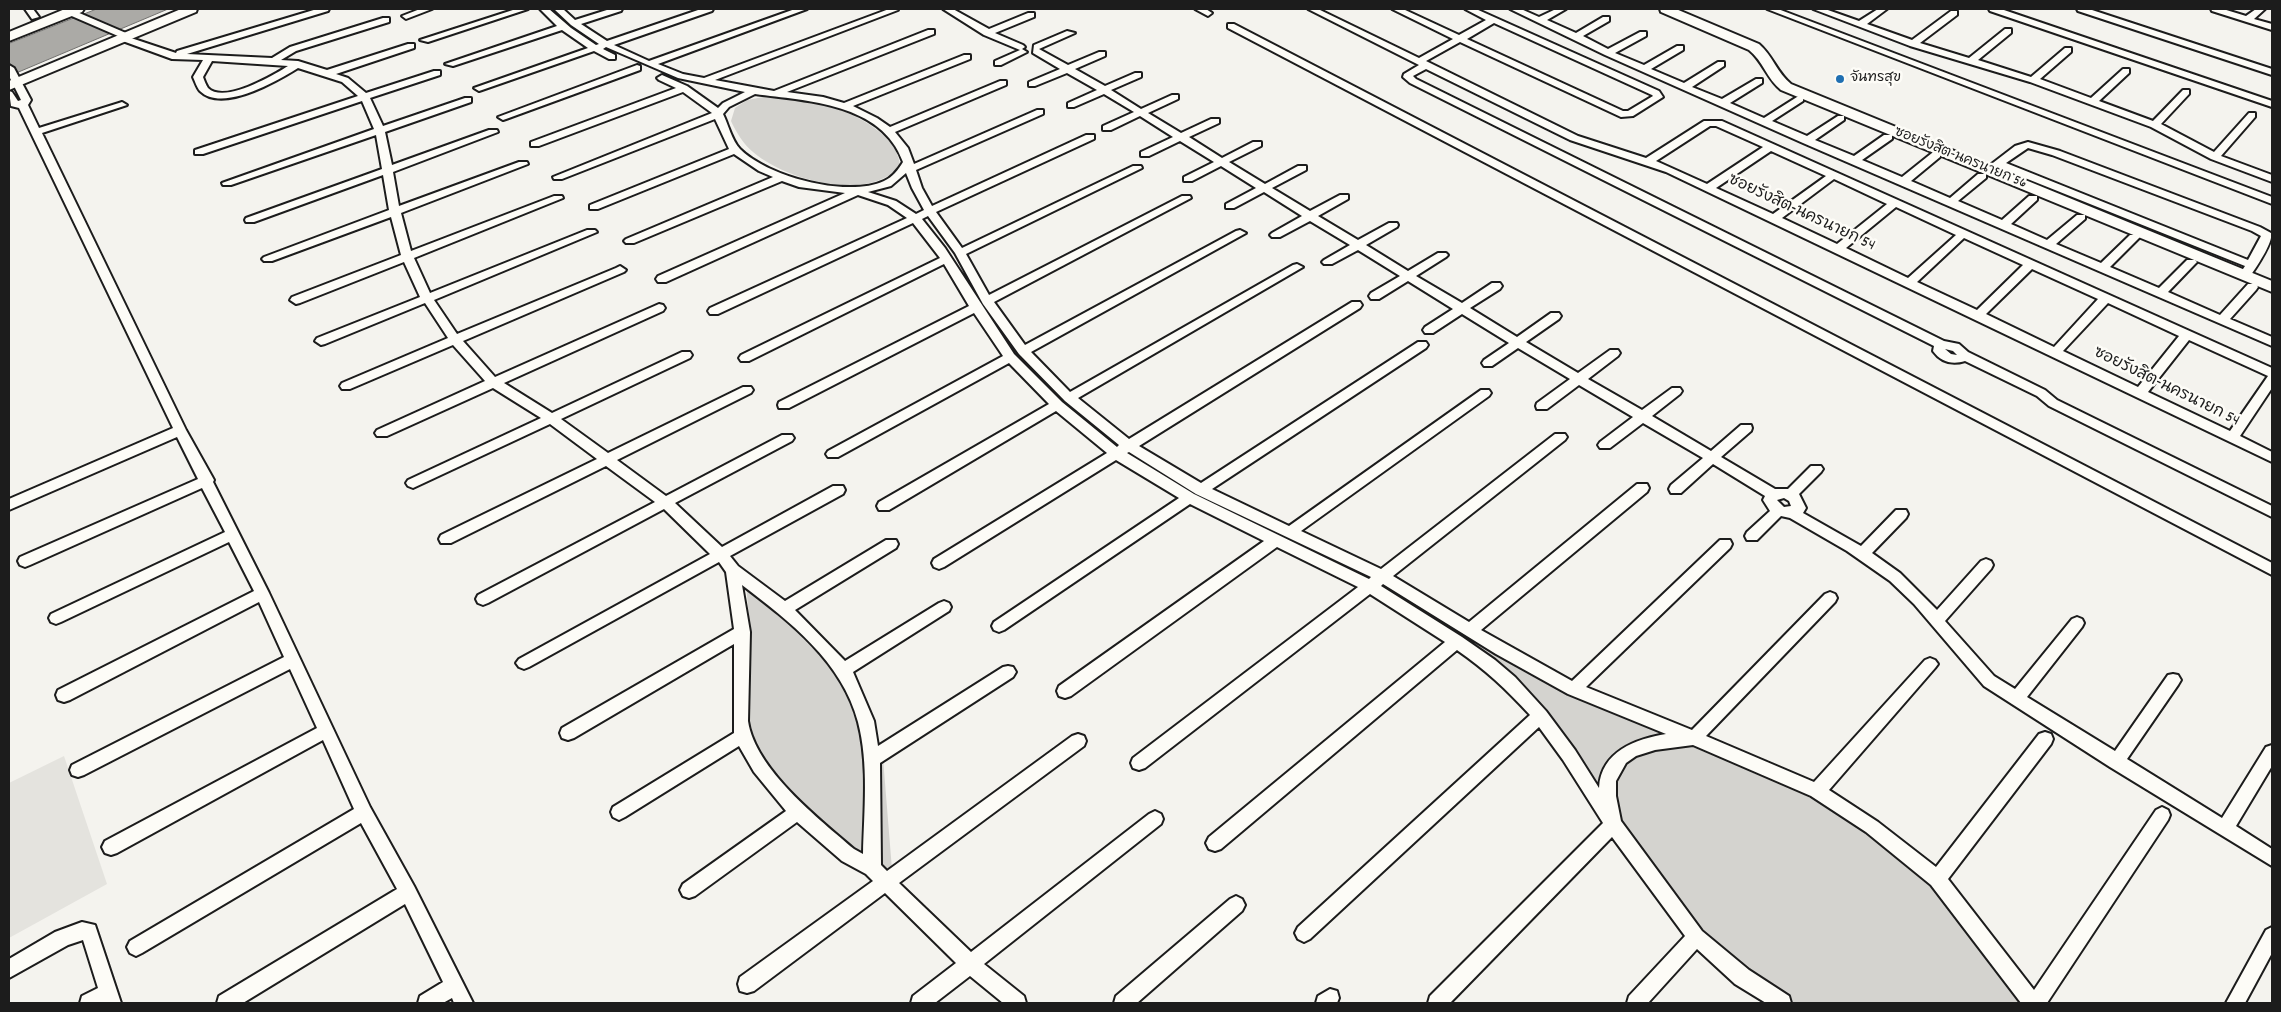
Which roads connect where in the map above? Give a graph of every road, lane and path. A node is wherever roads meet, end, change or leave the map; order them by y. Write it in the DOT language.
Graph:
graph roads {
  1 [pos="55,9"];
  2 [pos="191,9"];
  3 [pos="325,9"];
  4 [pos="428,9"];
  5 [pos="524,9"];
  6 [pos="544,9"];
  7 [pos="558,9"];
  8 [pos="618,9"];
  9 [pos="709,9"];
  10 [pos="803,9"];
  11 [pos="964,9"];
  12 [pos="1312,9"];
  13 [pos="1341,9"];
  14 [pos="1396,9"];
  15 [pos="1469,9"];
  16 [pos="1514,9"];
  17 [pos="1562,9"];
  18 [pos="1666,9"];
  19 [pos="1771,9"];
  20 [pos="1817,9"];
  21 [pos="1883,9"];
  22 [pos="1993,9"];
  23 [pos="2081,9"];
  24 [pos="2215,9"];
  25 [pos="2261,9"];
  26 [pos="894,10"];
  27 [pos="950,11"];
  28 [pos="75,12"];
  29 [pos="32,13"];
  30 [pos="1954,13"];
  31 [pos="1031,14"];
  32 [pos="406,16"];
  33 [pos="1326,16"];
  34 [pos="1606,19"];
  35 [pos="386,20"];
  36 [pos="1493,20"];
  37 [pos="1540,20"];
  38 [pos="2248,20"];
  39 [pos="574,23"];
  40 [pos="1861,24"];
  41 [pos="1231,26"];
  42 [pos="9,27"];
  43 [pos="562,27"];
  44 [pos="2272,27"];
  45 [pos="2008,31"];
  46 [pos="931,32"];
  47 [pos="988,33"];
  48 [pos="1070,33"];
  49 [pos="1643,34"];
  50 [pos="124,35"];
  51 [pos="9,36"];
  52 [pos="1576,36"];
  53 [pos="1458,37"];
  54 [pos="425,40"];
  55 [pos="606,44"];
  56 [pos="1913,44"];
  57 [pos="411,46"];
  58 [pos="594,48"];
  59 [pos="1680,48"];
  60 [pos="1036,49"];
  61 [pos="1021,50"];
  62 [pos="2068,50"];
  63 [pos="186,53"];
  64 [pos="1608,53"];
  65 [pos="1102,54"];
  66 [pos="967,57"];
  67 [pos="208,59"];
  68 [pos="274,61"];
  69 [pos="1417,62"];
  70 [pos="1970,62"];
  71 [pos="998,63"];
  72 [pos="298,64"];
  73 [pos="450,64"];
  74 [pos="648,64"];
  75 [pos="1721,64"];
  76 [pos="637,68"];
  77 [pos="1067,69"];
  78 [pos="1644,69"];
  79 [pos="2126,71"];
  80 [pos="2272,72"];
  81 [pos="329,73"];
  82 [pos="437,73"];
  83 [pos="1138,75"];
  84 [pos="2034,80"];
  85 [pos="1759,81"];
  86 [pos="11,82"];
  87 [pos="703,82"];
  88 [pos="1003,84"];
  89 [pos="1032,84"];
  90 [pos="1685,87"];
  91 [pos="479,88"];
  92 [pos="684,88"];
  93 [pos="1104,90"];
  94 [pos="754,91"];
  95 [pos="2186,92"];
  96 [pos="777,93"];
  97 [pos="365,97"];
  98 [pos="1175,97"];
  99 [pos="1800,99"];
  100 [pos="468,100"];
  101 [pos="2092,102"];
  102 [pos="1722,104"];
  103 [pos="2272,104"];
  104 [pos="122,105"];
  105 [pos="1070,105"];
  106 [pos="845,106"];
  107 [pos="1040,112"];
  108 [pos="1141,112"];
  109 [pos="718,114"];
  110 [pos="2252,115"];
  111 [pos="503,117"];
  112 [pos="1841,118"];
  113 [pos="1215,121"];
  114 [pos="1765,122"];
  115 [pos="2155,126"];
  116 [pos="1107,128"];
  117 [pos="380,130"];
  118 [pos="889,131"];
  119 [pos="35,132"];
  120 [pos="493,132"];
  121 [pos="1090,137"];
  122 [pos="1181,137"];
  123 [pos="1888,137"];
  124 [pos="1807,141"];
  125 [pos="535,144"];
  126 [pos="1257,144"];
  127 [pos="1770,147"];
  128 [pos="735,150"];
  129 [pos="198,152"];
  130 [pos="1144,154"];
  131 [pos="1936,155"];
  132 [pos="2214,157"];
  133 [pos="1649,161"];
  134 [pos="1854,161"];
  135 [pos="1222,162"];
  136 [pos="523,164"];
  137 [pos="910,165"];
  138 [pos="1137,168"];
  139 [pos="1302,168"];
  140 [pos="387,170"];
  141 [pos="1990,170"];
  142 [pos="1833,175"];
  143 [pos="558,177"];
  144 [pos="779,178"];
  145 [pos="1188,179"];
  146 [pos="2272,179"];
  147 [pos="1903,182"];
  148 [pos="227,183"];
  149 [pos="1264,188"];
  150 [pos="1708,188"];
  151 [pos="852,191"];
  152 [pos="558,198"];
  153 [pos="1186,198"];
  154 [pos="1344,198"];
  155 [pos="2033,198"];
  156 [pos="2272,201"];
  157 [pos="1896,202"];
  158 [pos="1951,202"];
  159 [pos="1230,206"];
  160 [pos="594,207"];
  161 [pos="930,211"];
  162 [pos="395,212"];
  163 [pos="1311,216"];
  164 [pos="2081,216"];
  165 [pos="915,218"];
  166 [pos="1774,219"];
  167 [pos="250,220"];
  168 [pos="1393,225"];
  169 [pos="2003,225"];
  170 [pos="591,232"];
  171 [pos="1964,232"];
  172 [pos="1240,233"];
  173 [pos="1276,235"];
  174 [pos="2134,237"];
  175 [pos="630,240"];
  176 [pos="2049,244"];
  177 [pos="1359,245"];
  178 [pos="1838,249"];
  179 [pos="960,252"];
  180 [pos="1442,255"];
  181 [pos="407,256"];
  182 [pos="268,259"];
  183 [pos="946,260"];
  184 [pos="1328,262"];
  185 [pos="2191,262"];
  186 [pos="2030,264"];
  187 [pos="1297,267"];
  188 [pos="2103,267"];
  189 [pos="620,270"];
  190 [pos="1409,276"];
  191 [pos="2249,276"];
  192 [pos="662,279"];
  193 [pos="1909,283"];
  194 [pos="1496,286"];
  195 [pos="2272,287"];
  196 [pos="2160,292"];
  197 [pos="1375,296"];
  198 [pos="427,298"];
  199 [pos="2106,298"];
  200 [pos="296,300"];
  201 [pos="981,304"];
  202 [pos="1356,304"];
  203 [pos="659,308"];
  204 [pos="1462,308"];
  205 [pos="714,311"];
  206 [pos="1978,315"];
  207 [pos="1555,316"];
  208 [pos="2222,320"];
  209 [pos="1884,324"];
  210 [pos="1429,330"];
  211 [pos="2187,334"];
  212 [pos="455,340"];
  213 [pos="321,342"];
  214 [pos="2272,342"];
  215 [pos="1518,343"];
  216 [pos="1422,345"];
  217 [pos="1941,348"];
  218 [pos="1023,351"];
  219 [pos="1614,353"];
  220 [pos="2055,353"];
  221 [pos="686,355"];
  222 [pos="1010,357"];
  223 [pos="745,358"];
  224 [pos="1488,363"];
  225 [pos="2272,373"];
  226 [pos="2272,378"];
  227 [pos="1579,379"];
  228 [pos="494,382"];
  229 [pos="346,386"];
  230 [pos="747,390"];
  231 [pos="1676,391"];
  232 [pos="1485,393"];
  233 [pos="2140,394"];
  234 [pos="1069,398"];
  235 [pos="784,404"];
  236 [pos="1057,405"];
  237 [pos="1542,406"];
  238 [pos="1642,417"];
  239 [pos="551,418"];
  240 [pos="1746,428"];
  241 [pos="180,430"];
  242 [pos="382,433"];
  243 [pos="1560,437"];
  244 [pos="787,438"];
  245 [pos="2232,438"];
  246 [pos="1128,445"];
  247 [pos="1605,446"];
  248 [pos="1116,453"];
  249 [pos="833,454"];
  250 [pos="608,458"];
  251 [pos="1711,458"];
  252 [pos="2272,458"];
  253 [pos="1816,469"];
  254 [pos="207,480"];
  255 [pos="413,483"];
  256 [pos="1642,488"];
  257 [pos="1676,489"];
  258 [pos="838,490"];
  259 [pos="1195,494"];
  260 [pos="1772,494"];
  261 [pos="1790,495"];
  262 [pos="666,503"];
  263 [pos="9,505"];
  264 [pos="884,506"];
  265 [pos="1786,512"];
  266 [pos="2272,512"];
  267 [pos="1901,514"];
  268 [pos="1290,532"];
  269 [pos="232,535"];
  270 [pos="1752,536"];
  271 [pos="446,539"];
  272 [pos="1276,540"];
  273 [pos="891,544"];
  274 [pos="1725,544"];
  275 [pos="1862,554"];
  276 [pos="721,555"];
  277 [pos="25,561"];
  278 [pos="939,562"];
  279 [pos="1986,565"];
  280 [pos="2272,569"];
  281 [pos="734,570"];
  282 [pos="1382,576"];
  283 [pos="1370,586"];
  284 [pos="262,593"];
  285 [pos="1830,598"];
  286 [pos="483,599"];
  287 [pos="944,607"];
  288 [pos="784,609"];
  289 [pos="56,618"];
  290 [pos="1938,620"];
  291 [pos="2077,623"];
  292 [pos="999,626"];
  293 [pos="742,632"];
  294 [pos="1464,636"];
  295 [pos="292,660"];
  296 [pos="524,663"];
  297 [pos="1930,664"];
  298 [pos="844,670"];
  299 [pos="1008,672"];
  300 [pos="2174,680"];
  301 [pos="1574,689"];
  302 [pos="1065,691"];
  303 [pos="64,695"];
  304 [pos="2016,699"];
  305 [pos="1540,716"];
  306 [pos="328,730"];
  307 [pos="568,733"];
  308 [pos="742,736"];
  309 [pos="1694,738"];
  310 [pos="2045,738"];
  311 [pos="1078,742"];
  312 [pos="2272,752"];
  313 [pos="872,759"];
  314 [pos="2116,762"];
  315 [pos="1139,763"];
  316 [pos="78,770"];
  317 [pos="1817,791"];
  318 [pos="364,812"];
  319 [pos="619,812"];
  320 [pos="798,812"];
  321 [pos="2162,815"];
  322 [pos="1155,819"];
  323 [pos="1613,824"];
  324 [pos="2225,828"];
  325 [pos="1216,844"];
  326 [pos="111,847"];
  327 [pos="2272,858"];
  328 [pos="872,868"];
  329 [pos="1937,879"];
  330 [pos="886,882"];
  331 [pos="689,890"];
  332 [pos="408,892"];
  333 [pos="1236,905"];
  334 [pos="1304,932"];
  335 [pos="2272,936"];
  336 [pos="1696,937"];
  337 [pos="136,947"];
  338 [pos="970,964"];
  339 [pos="9,969"];
  340 [pos="747,984"];
  341 [pos="455,985"];
  342 [pos="110,998"];
  343 [pos="89,1003"];
  344 [pos="226,1003"];
  345 [pos="427,1003"];
  346 [pos="464,1003"];
  347 [pos="920,1003"];
  348 [pos="1017,1003"];
  349 [pos="1123,1003"];
  350 [pos="1437,1003"];
  351 [pos="1636,1003"];
  352 [pos="1782,1003"];
  353 [pos="2032,1003"];
  354 [pos="2036,1003"];
  355 [pos="2235,1003"];
  1 -- 29 [label="main road"];
  2 -- 50 [label="street"];
  3 -- 63 [label="street"];
  4 -- 32 [label="street"];
  5 -- 54 [label="street"];
  6 -- 43 [label="street"];
  7 -- 39 [label="street"];
  8 -- 39 [label="street"];
  9 -- 55 [label="street"];
  10 -- 74 [label="street"];
  11 -- 27 [label="street"];
  12 -- 33 [label="street, ซอยรังสิต-นครนายก 54"];
  13 -- 33 [label="street"];
  14 -- 53 [label="street"];
  15 -- 36 [label="street"];
  16 -- 37 [label="street"];
  17 -- 37 [label="street"];
  18 -- 141 [label="street, ซอยรังสิต-นครนายก 56"];
  19 -- 156 [label="street"];
  20 -- 40 [label="street"];
  21 -- 40 [label="street"];
  22 -- 103 [label="street"];
  23 -- 80 [label="street"];
  24 -- 38 [label="street"];
  25 -- 38 [label="street"];
  26 -- 87 [label="street"];
  27 -- 47 [label="street"];
  28 -- 50 [label="street"];
  28 -- 51 [label="main road"];
  29 -- 42 [label="main road"];
  30 -- 56 [label="street"];
  31 -- 47 [label="street"];
  33 -- 69 [label="street, ซอยรังสิต-นครนายก 54"];
  34 -- 52 [label="street"];
  35 -- 68 [label="street"];
  36 -- 53 [label="street"];
  36 -- 53 [label="street"];
  37 -- 52 [label="street"];
  38 -- 44 [label="street"];
  39 -- 55 [label="street"];
  40 -- 56 [label="street"];
  41 -- 280 [label="street"];
  43 -- 58 [label="street"];
  43 -- 73 [label="street"];
  45 -- 70 [label="street"];
  46 -- 96 [label="street"];
  47 -- 61 [label="street"];
  48 -- 60 [label="street"];
  49 -- 64 [label="street"];
  50 -- 63 [label="street"];
  50 -- 63 [label="street"];
  50 -- 86 [label="street"];
  52 -- 64 [label="street"];
  53 -- 69 [label="street"];
  55 -- 58 [label="street"];
  55 -- 74 [label="street"];
  56 -- 70 [label="street"];
  57 -- 81 [label="street"];
  58 -- 76 [label="street"];
  58 -- 91 [label="street"];
  59 -- 78 [label="street"];
  60 -- 61 [label="street"];
  60 -- 77 [label="street"];
  61 -- 71 [label="street"];
  62 -- 84 [label="street"];
  63 -- 67 [label="street"];
  64 -- 78 [label="street"];
  65 -- 77 [label="street"];
  66 -- 106 [label="street"];
  67 -- 68 [label="street"];
  67 -- 72 [label="street"];
  68 -- 72 [label="street"];
  69 -- 133 [label="street, ซอยรังสิต-นครนายก 54"];
  69 -- 217 [label="street"];
  70 -- 84 [label="street"];
  72 -- 81 [label="street"];
  74 -- 87 [label="street"];
  75 -- 90 [label="street"];
  76 -- 92 [label="street"];
  76 -- 111 [label="street"];
  77 -- 89 [label="street"];
  77 -- 93 [label="street"];
  78 -- 90 [label="street"];
  79 -- 101 [label="street"];
  81 -- 97 [label="street"];
  82 -- 97 [label="street"];
  83 -- 93 [label="street"];
  84 -- 101 [label="street"];
  85 -- 102 [label="street"];
  86 -- 119 [label="street"];
  87 -- 94 [label="street"];
  88 -- 118 [label="street"];
  90 -- 102 [label="street"];
  92 -- 109 [label="street"];
  92 -- 125 [label="street"];
  93 -- 105 [label="street"];
  93 -- 108 [label="street"];
  94 -- 96 [label="street"];
  94 -- 109 [label="street"];
  95 -- 115 [label="street"];
  96 -- 106 [label="street"];
  97 -- 117 [label="street"];
  97 -- 129 [label="street"];
  98 -- 108 [label="street"];
  99 -- 114 [label="street"];
  100 -- 117 [label="street"];
  101 -- 115 [label="street"];
  102 -- 114 [label="street"];
  104 -- 119 [label="street"];
  106 -- 118 [label="street"];
  107 -- 137 [label="street"];
  108 -- 116 [label="street"];
  108 -- 122 [label="street"];
  109 -- 128 [label="street"];
  109 -- 143 [label="street"];
  110 -- 132 [label="street"];
  112 -- 124 [label="street"];
  113 -- 122 [label="street"];
  114 -- 124 [label="street"];
  115 -- 132 [label="street"];
  117 -- 140 [label="street"];
  117 -- 148 [label="street"];
  118 -- 137 [label="street"];
  119 -- 241 [label="street"];
  120 -- 140 [label="street"];
  121 -- 161 [label="street"];
  122 -- 130 [label="street"];
  122 -- 135 [label="street"];
  123 -- 134 [label="street"];
  124 -- 134 [label="street"];
  126 -- 135 [label="street"];
  127 -- 133 [label="street"];
  127 -- 142 [label="street"];
  127 -- 150 [label="street"];
  128 -- 144 [label="street"];
  128 -- 160 [label="street"];
  131 -- 147 [label="street"];
  132 -- 146 [label="street"];
  133 -- 150 [label="street, ซอยรังสิต-นครนายก 54"];
  134 -- 147 [label="street"];
  135 -- 145 [label="street"];
  135 -- 149 [label="street"];
  136 -- 162 [label="street"];
  137 -- 151 [label="street"];
  137 -- 161 [label="street"];
  138 -- 179 [label="street"];
  139 -- 149 [label="street"];
  140 -- 162 [label="street"];
  140 -- 167 [label="street"];
  141 -- 158 [label="street"];
  141 -- 191 [label="street, ซอยรังสิต-นครนายก 56"];
  141 -- 191 [label="street"];
  142 -- 157 [label="street"];
  142 -- 166 [label="street"];
  144 -- 151 [label="street"];
  144 -- 175 [label="street"];
  147 -- 158 [label="street"];
  149 -- 159 [label="street"];
  149 -- 163 [label="street"];
  150 -- 166 [label="street, ซอยรังสิต-นครนายก 54"];
  151 -- 165 [label="street"];
  151 -- 192 [label="street"];
  152 -- 181 [label="street"];
  153 -- 201 [label="street"];
  154 -- 163 [label="street"];
  155 -- 169 [label="street"];
  157 -- 171 [label="street"];
  157 -- 178 [label="street"];
  158 -- 169 [label="street"];
  161 -- 165 [label="street"];
  161 -- 179 [label="street"];
  162 -- 181 [label="street"];
  162 -- 182 [label="street"];
  163 -- 173 [label="street"];
  163 -- 177 [label="street"];
  164 -- 176 [label="street"];
  165 -- 183 [label="street"];
  165 -- 205 [label="street"];
  166 -- 178 [label="street, ซอยรังสิต-นครนายก 54"];
  168 -- 177 [label="street"];
  169 -- 176 [label="street"];
  170 -- 198 [label="street"];
  171 -- 186 [label="street"];
  171 -- 193 [label="street"];
  172 -- 218 [label="street"];
  174 -- 188 [label="street"];
  176 -- 188 [label="street"];
  177 -- 184 [label="street"];
  177 -- 190 [label="street"];
  178 -- 193 [label="street, ซอยรังสิต-นครนายก 54"];
  179 -- 201 [label="street"];
  180 -- 190 [label="street"];
  181 -- 198 [label="street"];
  181 -- 200 [label="street"];
  183 -- 201 [label="street"];
  183 -- 223 [label="street"];
  185 -- 196 [label="street"];
  186 -- 199 [label="street"];
  186 -- 206 [label="street"];
  187 -- 234 [label="street"];
  188 -- 196 [label="street"];
  189 -- 212 [label="street"];
  190 -- 197 [label="street"];
  190 -- 204 [label="street"];
  191 -- 195 [label="street, ซอยรังสิต-นครนายก 56"];
  191 -- 208 [label="street"];
  193 -- 206 [label="street, ซอยรังสิต-นครนายก 54"];
  194 -- 204 [label="street"];
  196 -- 208 [label="street"];
  198 -- 212 [label="street"];
  198 -- 213 [label="street"];
  199 -- 211 [label="street"];
  199 -- 220 [label="street"];
  201 -- 218 [label="street"];
  201 -- 222 [label="street"];
  201 -- 235 [label="street"];
  202 -- 246 [label="street"];
  203 -- 228 [label="street"];
  204 -- 210 [label="street"];
  204 -- 215 [label="street"];
  206 -- 220 [label="street, ซอยรังสิต-นครนายก 54"];
  207 -- 215 [label="street"];
  208 -- 214 [label="street"];
  209 -- 217 [label="street"];
  211 -- 225 [label="street"];
  211 -- 233 [label="street"];
  212 -- 228 [label="street"];
  212 -- 229 [label="street"];
  215 -- 224 [label="street"];
  215 -- 227 [label="street"];
  216 -- 259 [label="street"];
  217 -- 266 [label="street"];
  218 -- 234 [label="street"];
  219 -- 227 [label="street"];
  220 -- 233 [label="street, ซอยรังสิต-นครนายก 54"];
  221 -- 239 [label="street"];
  222 -- 236 [label="street"];
  222 -- 249 [label="street"];
  226 -- 245 [label="street"];
  227 -- 237 [label="street"];
  227 -- 238 [label="street"];
  228 -- 239 [label="street"];
  228 -- 242 [label="street"];
  230 -- 250 [label="street"];
  231 -- 238 [label="street"];
  232 -- 268 [label="street"];
  233 -- 245 [label="street, ซอยรังสิต-นครนายก 54"];
  234 -- 246 [label="street"];
  236 -- 248 [label="street"];
  236 -- 264 [label="street"];
  238 -- 247 [label="street"];
  238 -- 251 [label="street"];
  239 -- 250 [label="street"];
  239 -- 255 [label="street"];
  240 -- 251 [label="street"];
  241 -- 254 [label="street"];
  241 -- 263 [label="street"];
  243 -- 282 [label="street"];
  244 -- 262 [label="street"];
  245 -- 252 [label="street, ซอยรังสิต-นครนายก 54"];
  246 -- 248 [label="street"];
  246 -- 259 [label="street"];
  248 -- 259 [label="street"];
  248 -- 278 [label="street"];
  250 -- 262 [label="street"];
  250 -- 271 [label="street"];
  251 -- 257 [label="street"];
  251 -- 260 [label="street"];
  253 -- 261 [label="street"];
  254 -- 269 [label="street"];
  254 -- 277 [label="street"];
  256 -- 294 [label="street"];
  258 -- 276 [label="street"];
  259 -- 268 [label="street"];
  259 -- 272 [label="street"];
  259 -- 292 [label="street"];
  260 -- 261 [label="street"];
  260 -- 265 [label="street"];
  261 -- 265 [label="street"];
  262 -- 276 [label="street"];
  262 -- 286 [label="street"];
  265 -- 270 [label="street"];
  265 -- 275 [label="street"];
  267 -- 275 [label="street"];
  268 -- 282 [label="street"];
  269 -- 284 [label="street"];
  269 -- 289 [label="street"];
  272 -- 283 [label="street"];
  272 -- 302 [label="street"];
  273 -- 288 [label="street"];
  274 -- 301 [label="street"];
  275 -- 290 [label="street"];
  276 -- 281 [label="street"];
  276 -- 296 [label="street"];
  279 -- 290 [label="street"];
  281 -- 288 [label="street"];
  281 -- 293 [label="street"];
  282 -- 283 [label="street"];
  282 -- 294 [label="street"];
  283 -- 294 [label="street"];
  283 -- 315 [label="street"];
  284 -- 295 [label="street"];
  284 -- 303 [label="street"];
  285 -- 309 [label="street"];
  287 -- 298 [label="street"];
  288 -- 298 [label="street"];
  290 -- 304 [label="street"];
  291 -- 304 [label="street"];
  293 -- 307 [label="street"];
  293 -- 308 [label="street"];
  294 -- 301 [label="street"];
  294 -- 305 [label="street"];
  294 -- 325 [label="street"];
  295 -- 306 [label="street"];
  295 -- 316 [label="street"];
  297 -- 317 [label="street"];
  298 -- 313 [label="street"];
  299 -- 313 [label="street"];
  300 -- 314 [label="street"];
  301 -- 309 [label="street"];
  304 -- 314 [label="street"];
  305 -- 323 [label="street"];
  305 -- 334 [label="street"];
  306 -- 318 [label="street"];
  306 -- 326 [label="street"];
  308 -- 319 [label="street"];
  308 -- 320 [label="street"];
  309 -- 317 [label="street"];
  309 -- 323 [label="street"];
  310 -- 329 [label="street"];
  311 -- 330 [label="street"];
  312 -- 324 [label="street"];
  313 -- 328 [label="street"];
  314 -- 324 [label="street"];
  317 -- 329 [label="street"];
  318 -- 332 [label="street"];
  318 -- 337 [label="street"];
  320 -- 328 [label="street"];
  320 -- 331 [label="street"];
  321 -- 354 [label="street"];
  322 -- 338 [label="street"];
  323 -- 336 [label="street"];
  323 -- 350 [label="street"];
  324 -- 327 [label="street"];
  328 -- 330 [label="street"];
  329 -- 353 [label="street"];
  330 -- 338 [label="street"];
  330 -- 340 [label="street"];
  332 -- 341 [label="street"];
  332 -- 344 [label="street"];
  333 -- 349 [label="street"];
  335 -- 355 [label="street"];
  336 -- 351 [label="street"];
  336 -- 352 [label="street"];
  338 -- 347 [label="street"];
  338 -- 348 [label="street"];
  339 -- 342 [label="street"];
  341 -- 345 [label="street"];
  341 -- 346 [label="street"];
  342 -- 343 [label="street"];
}
